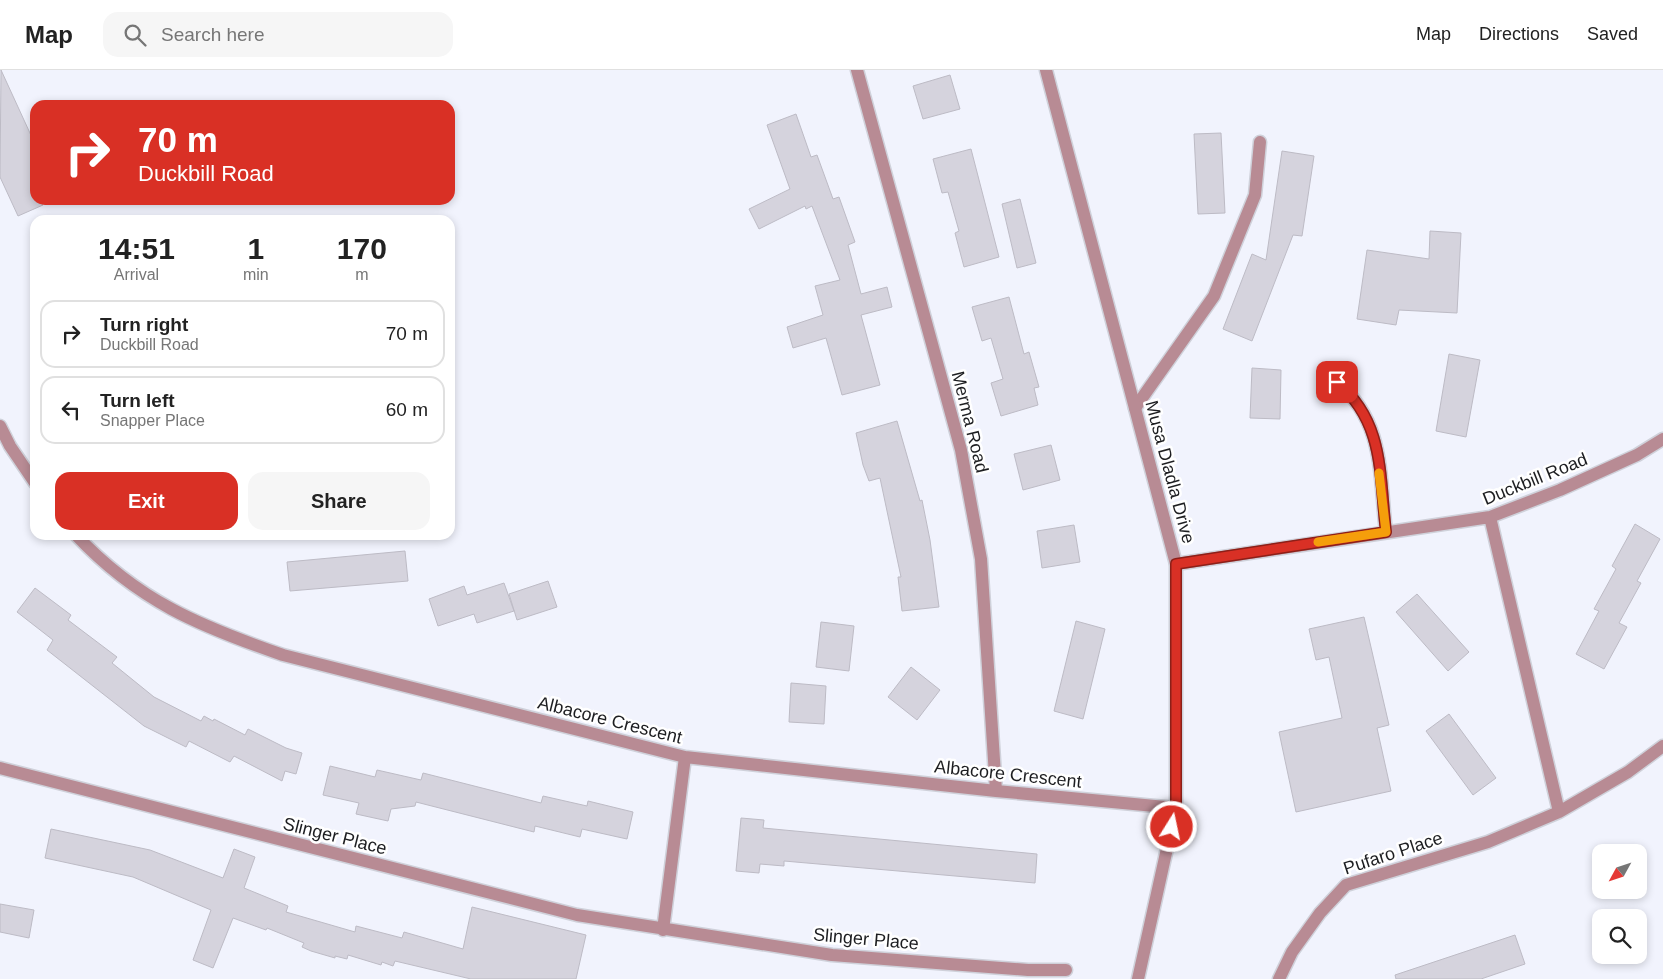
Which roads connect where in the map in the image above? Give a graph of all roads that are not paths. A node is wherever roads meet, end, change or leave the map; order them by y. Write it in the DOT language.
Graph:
graph roads {
  1 [pos="857,70"];
  2 [pos="1046,70"];
  3 [pos="1260,142"];
  4 [pos="1337,382"];
  5 [pos="1135,408"];
  6 [pos="0,426"];
  7 [pos="1663,439"];
  8 [pos="30,476"];
  9 [pos="1490,518"];
  10 [pos="1386,532"];
  11 [pos="81,540"];
  12 [pos="1176,564"];
  13 [pos="1663,746"];
  14 [pos="685,757"];
  15 [pos="0,768"];
  16 [pos="996,792"];
  17 [pos="1176,808"];
  18 [pos="1559,812"];
  19 [pos="662,930"];
  20 [pos="1066,970"];
  21 [pos="1138,979"];
  22 [pos="1279,979"];
  1 -- 16 [label="street, Merma Road"];
  2 -- 5 [label="street, Musa Dladla Drive"];
  3 -- 5 [label="street"];
  4 -- 10 [label="street"];
  5 -- 12 [label="street, Musa Dladla Drive"];
  6 -- 8 [label="street"];
  7 -- 9 [label="street, Duckbill Road"];
  9 -- 10 [label="street, Duckbill Road"];
  9 -- 18 [label="street"];
  10 -- 12 [label="street, Duckbill Road"];
  11 -- 14 [label="street, Albacore Crescent"];
  12 -- 17 [label="street, Musa Dladla Drive"];
  13 -- 18 [label="street, Pufaro Place"];
  14 -- 16 [label="street, Albacore Crescent"];
  14 -- 19 [label="street"];
  15 -- 19 [label="street, Slinger Place"];
  16 -- 17 [label="street, Albacore Crescent"];
  17 -- 21 [label="street, Musa Dladla Drive"];
  18 -- 22 [label="street, Pufaro Place"];
  19 -- 20 [label="street, Slinger Place"];
}
